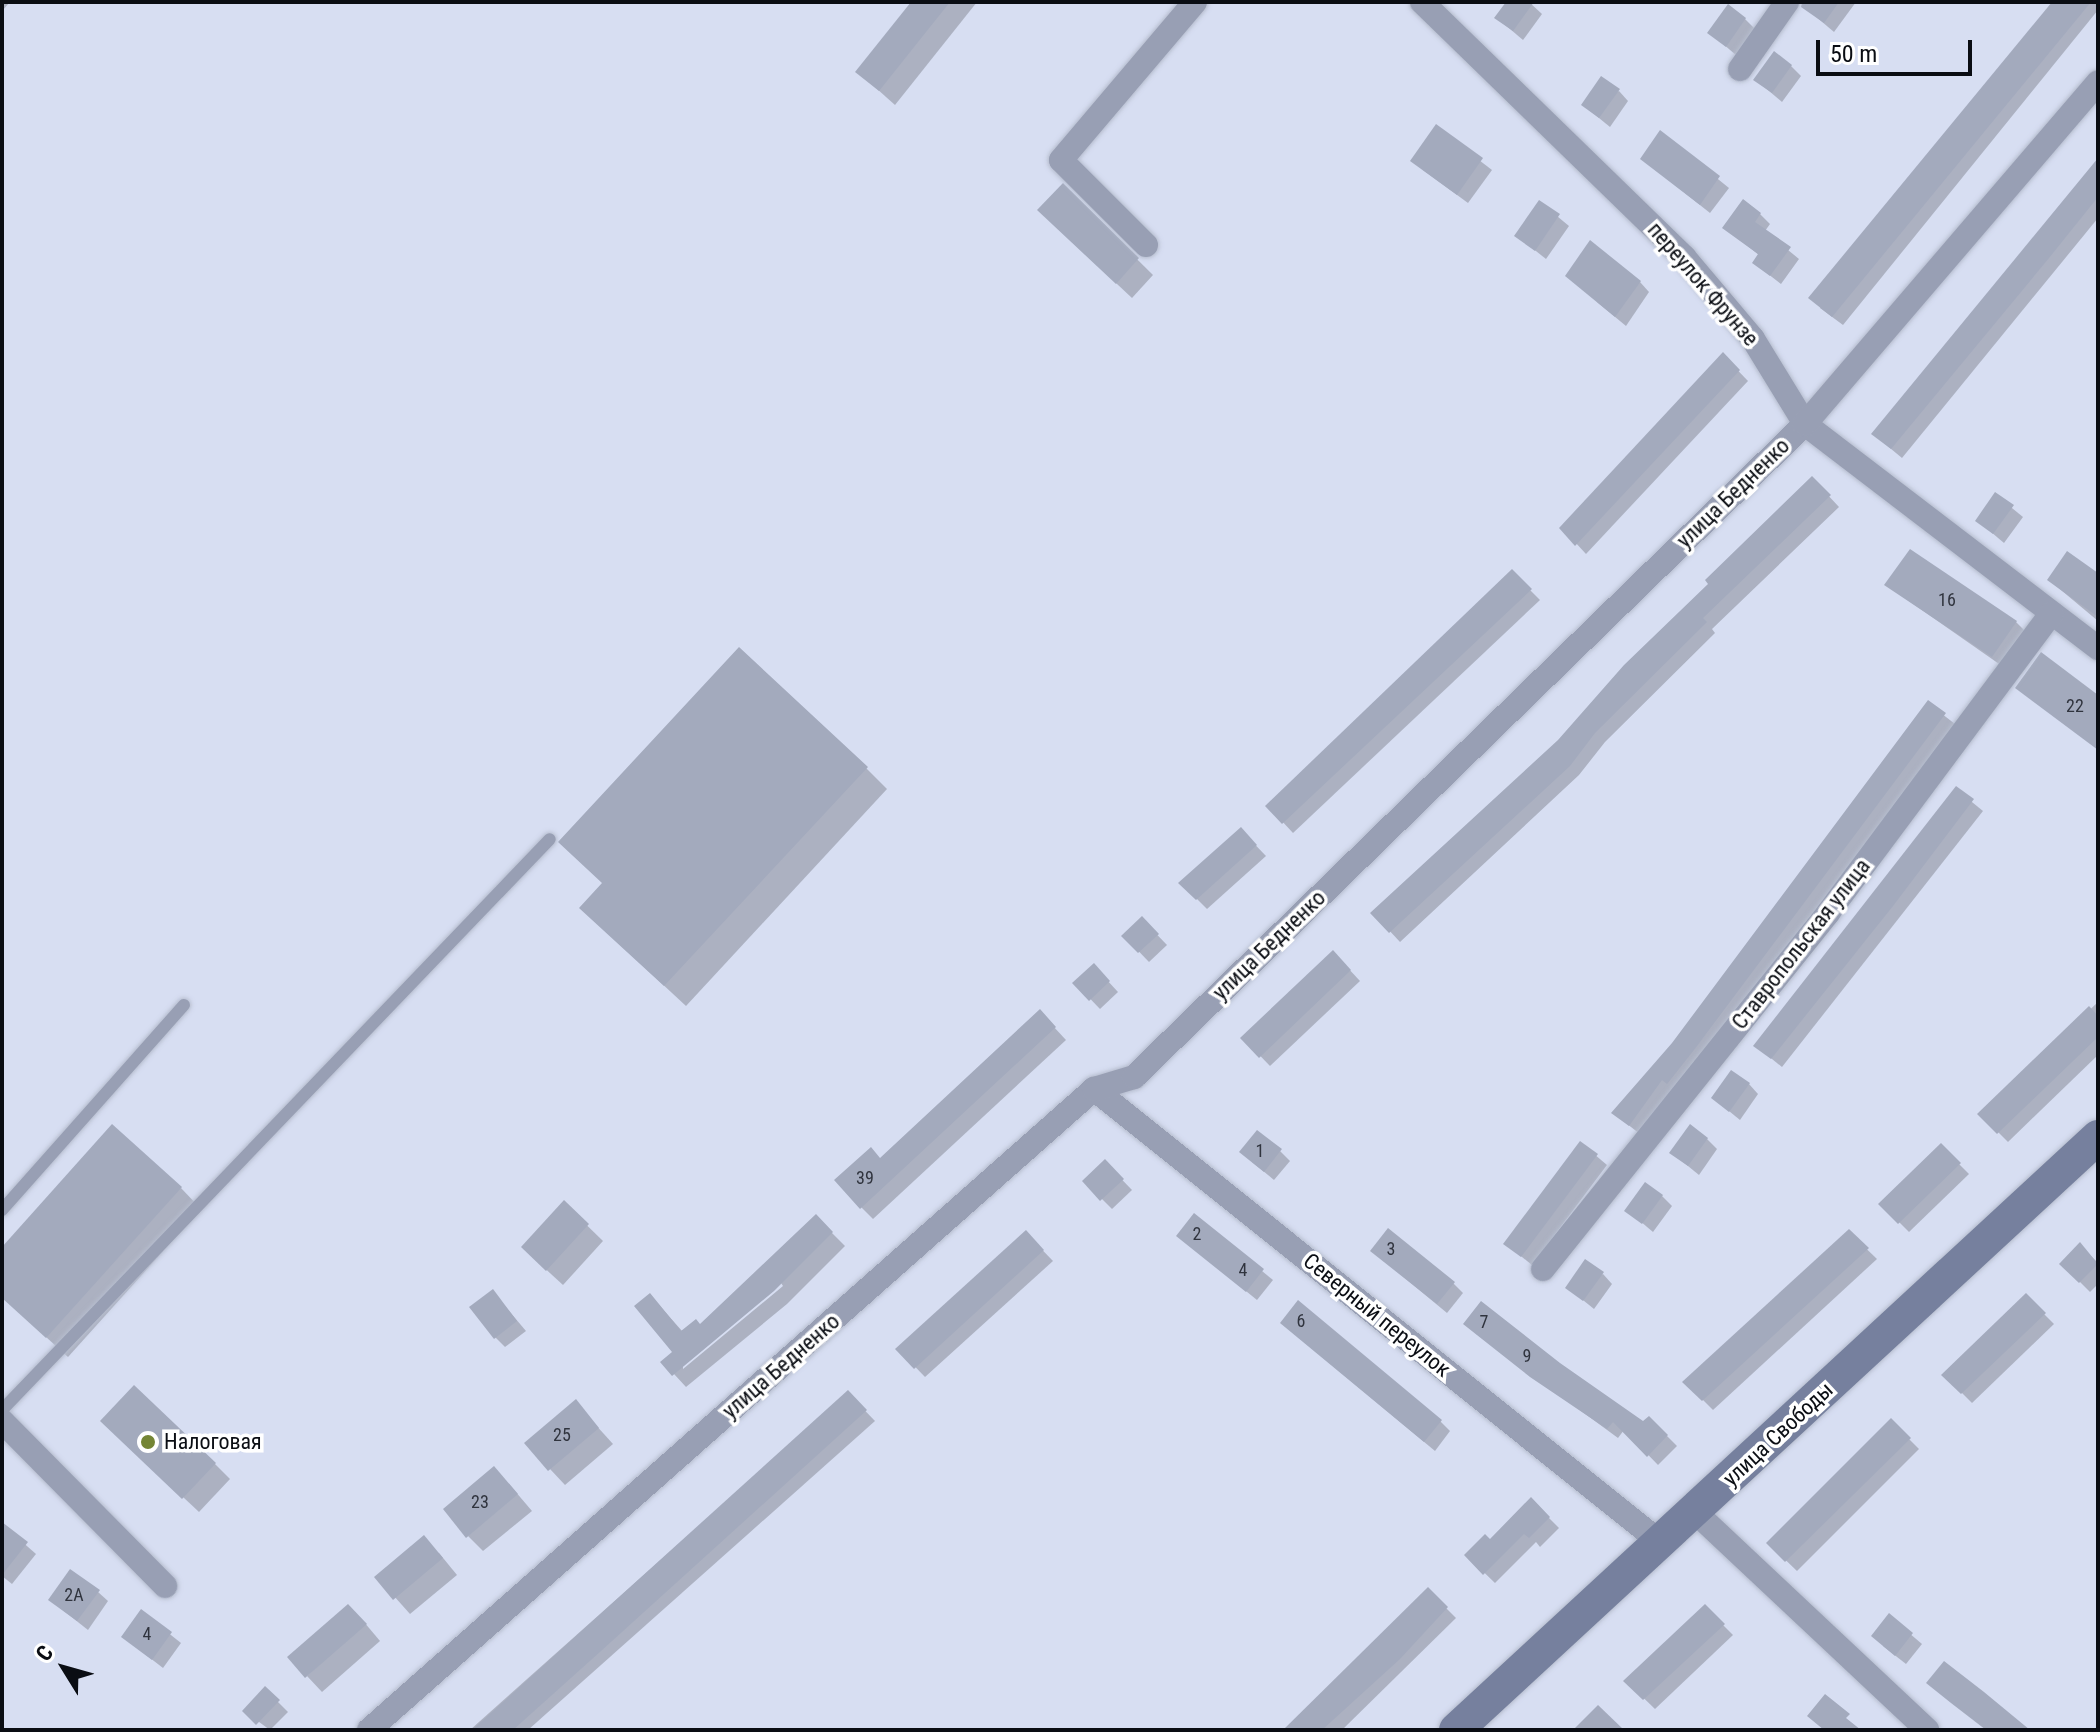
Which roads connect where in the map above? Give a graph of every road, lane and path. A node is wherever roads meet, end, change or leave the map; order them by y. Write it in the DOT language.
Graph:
graph roads {
  1 [pos="1195,2"];
  2 [pos="1787,2"];
  3 [pos="1435,6"];
  4 [pos="1740,69"];
  5 [pos="2098,82"];
  6 [pos="1146,245"];
  7 [pos="1805,424"];
  8 [pos="2052,613"];
  9 [pos="2098,648"];
  10 [pos="550,839"];
  11 [pos="184,1005"];
  12 [pos="1094,1089"];
  13 [pos="2098,1137"];
  14 [pos="2,1210"];
  15 [pos="1543,1269"];
  16 [pos="2,1410"];
  17 [pos="2,1421"];
  18 [pos="1694,1511"];
  19 [pos="1660,1542"];
  20 [pos="165,1586"];
  21 [pos="369,1730"];
  22 [pos="1456,1730"];
  23 [pos="1927,1730"];
  1 -- 6 [label="street"];
  2 -- 4 [label="street"];
  3 -- 7 [label="street, переулок Фрунзе"];
  5 -- 7 [label="street, улица Бедненко"];
  7 -- 8 [label="street, переулок Фрунзе"];
  7 -- 12 [label="street, улица Бедненко"];
  8 -- 9 [label="street, переулок Фрунзе"];
  8 -- 15 [label="street, Ставропольская улица"];
  10 -- 16 [label="lane"];
  11 -- 14 [label="lane"];
  12 -- 19 [label="street, Северный переулок"];
  12 -- 21 [label="street, улица Бедненко"];
  13 -- 18 [label="main road, улица Свободы"];
  17 -- 20 [label="street"];
  18 -- 19 [label="main road, улица Свободы"];
  18 -- 23 [label="street"];
  19 -- 22 [label="main road, улица Свободы"];
}
